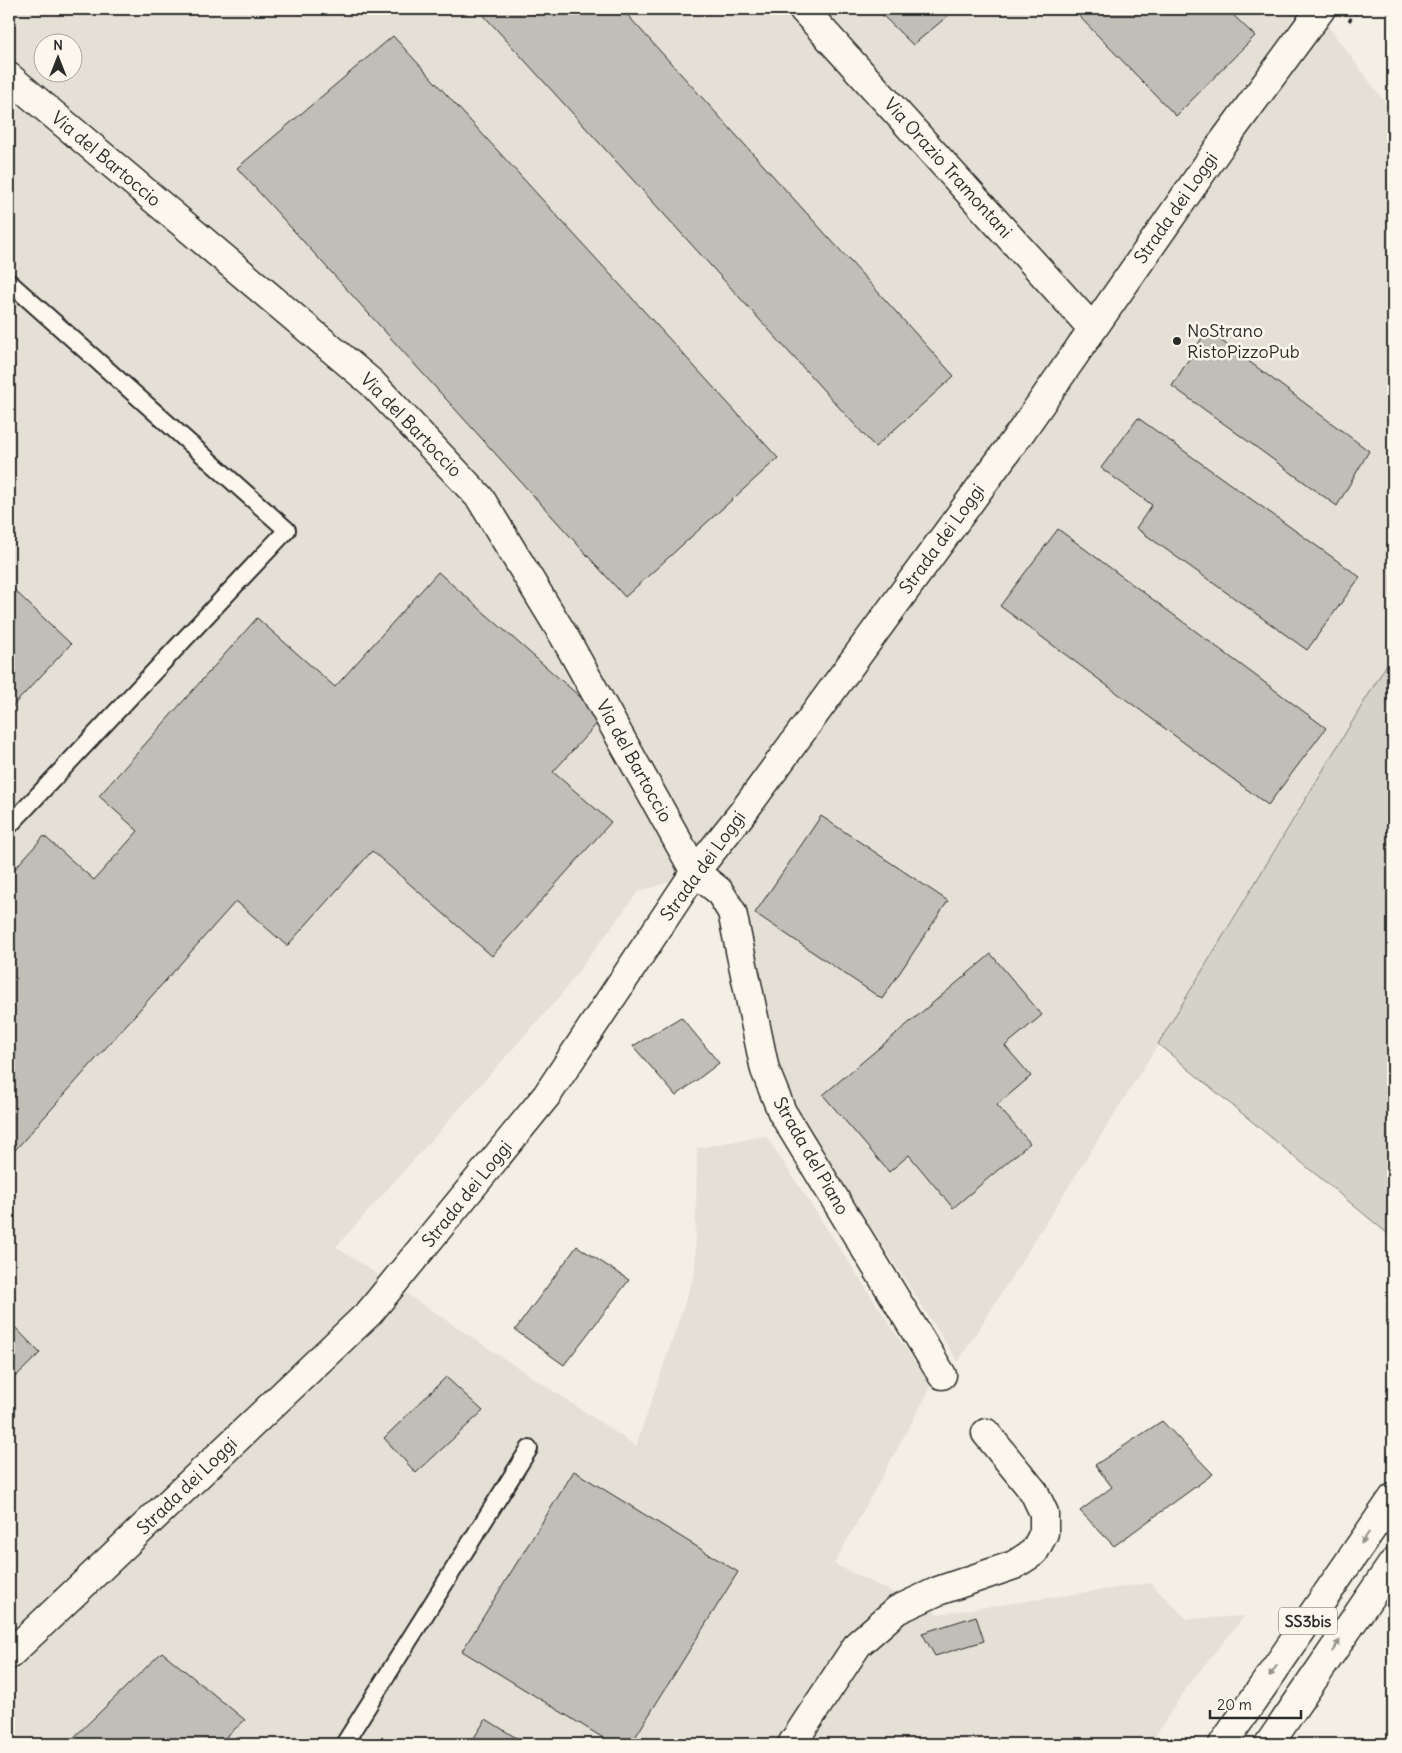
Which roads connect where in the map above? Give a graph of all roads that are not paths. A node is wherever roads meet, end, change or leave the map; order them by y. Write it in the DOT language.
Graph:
graph roads {
  1 [pos="803,9"];
  2 [pos="1321,9"];
  3 [pos="9,77"];
  4 [pos="9,282"];
  5 [pos="1092,328"];
  6 [pos="9,826"];
  7 [pos="695,872"];
  8 [pos="942,1375"];
  9 [pos="986,1433"];
  10 [pos="529,1449"];
  11 [pos="1393,1498"];
  12 [pos="1393,1563"];
  13 [pos="9,1656"];
  14 [pos="344,1744"];
  15 [pos="792,1744"];
  16 [pos="1223,1744"];
  17 [pos="1269,1744"];
  1 -- 5 [label="main road, Via Orazio Tramontani"];
  2 -- 5 [label="main road, Strada dei Loggi"];
  3 -- 7 [label="main road, Via del Bartoccio"];
  4 -- 6 [label="lane"];
  5 -- 7 [label="main road, Strada dei Loggi"];
  7 -- 8 [label="main road, Strada del Piano"];
  7 -- 13 [label="main road, Strada dei Loggi"];
  9 -- 15 [label="main road"];
  10 -- 14 [label="lane"];
  11 -- 16 [label="main road, SS3bis, one-way"];
  17 -- 12 [label="main road, SS3bis, one-way"];
}
